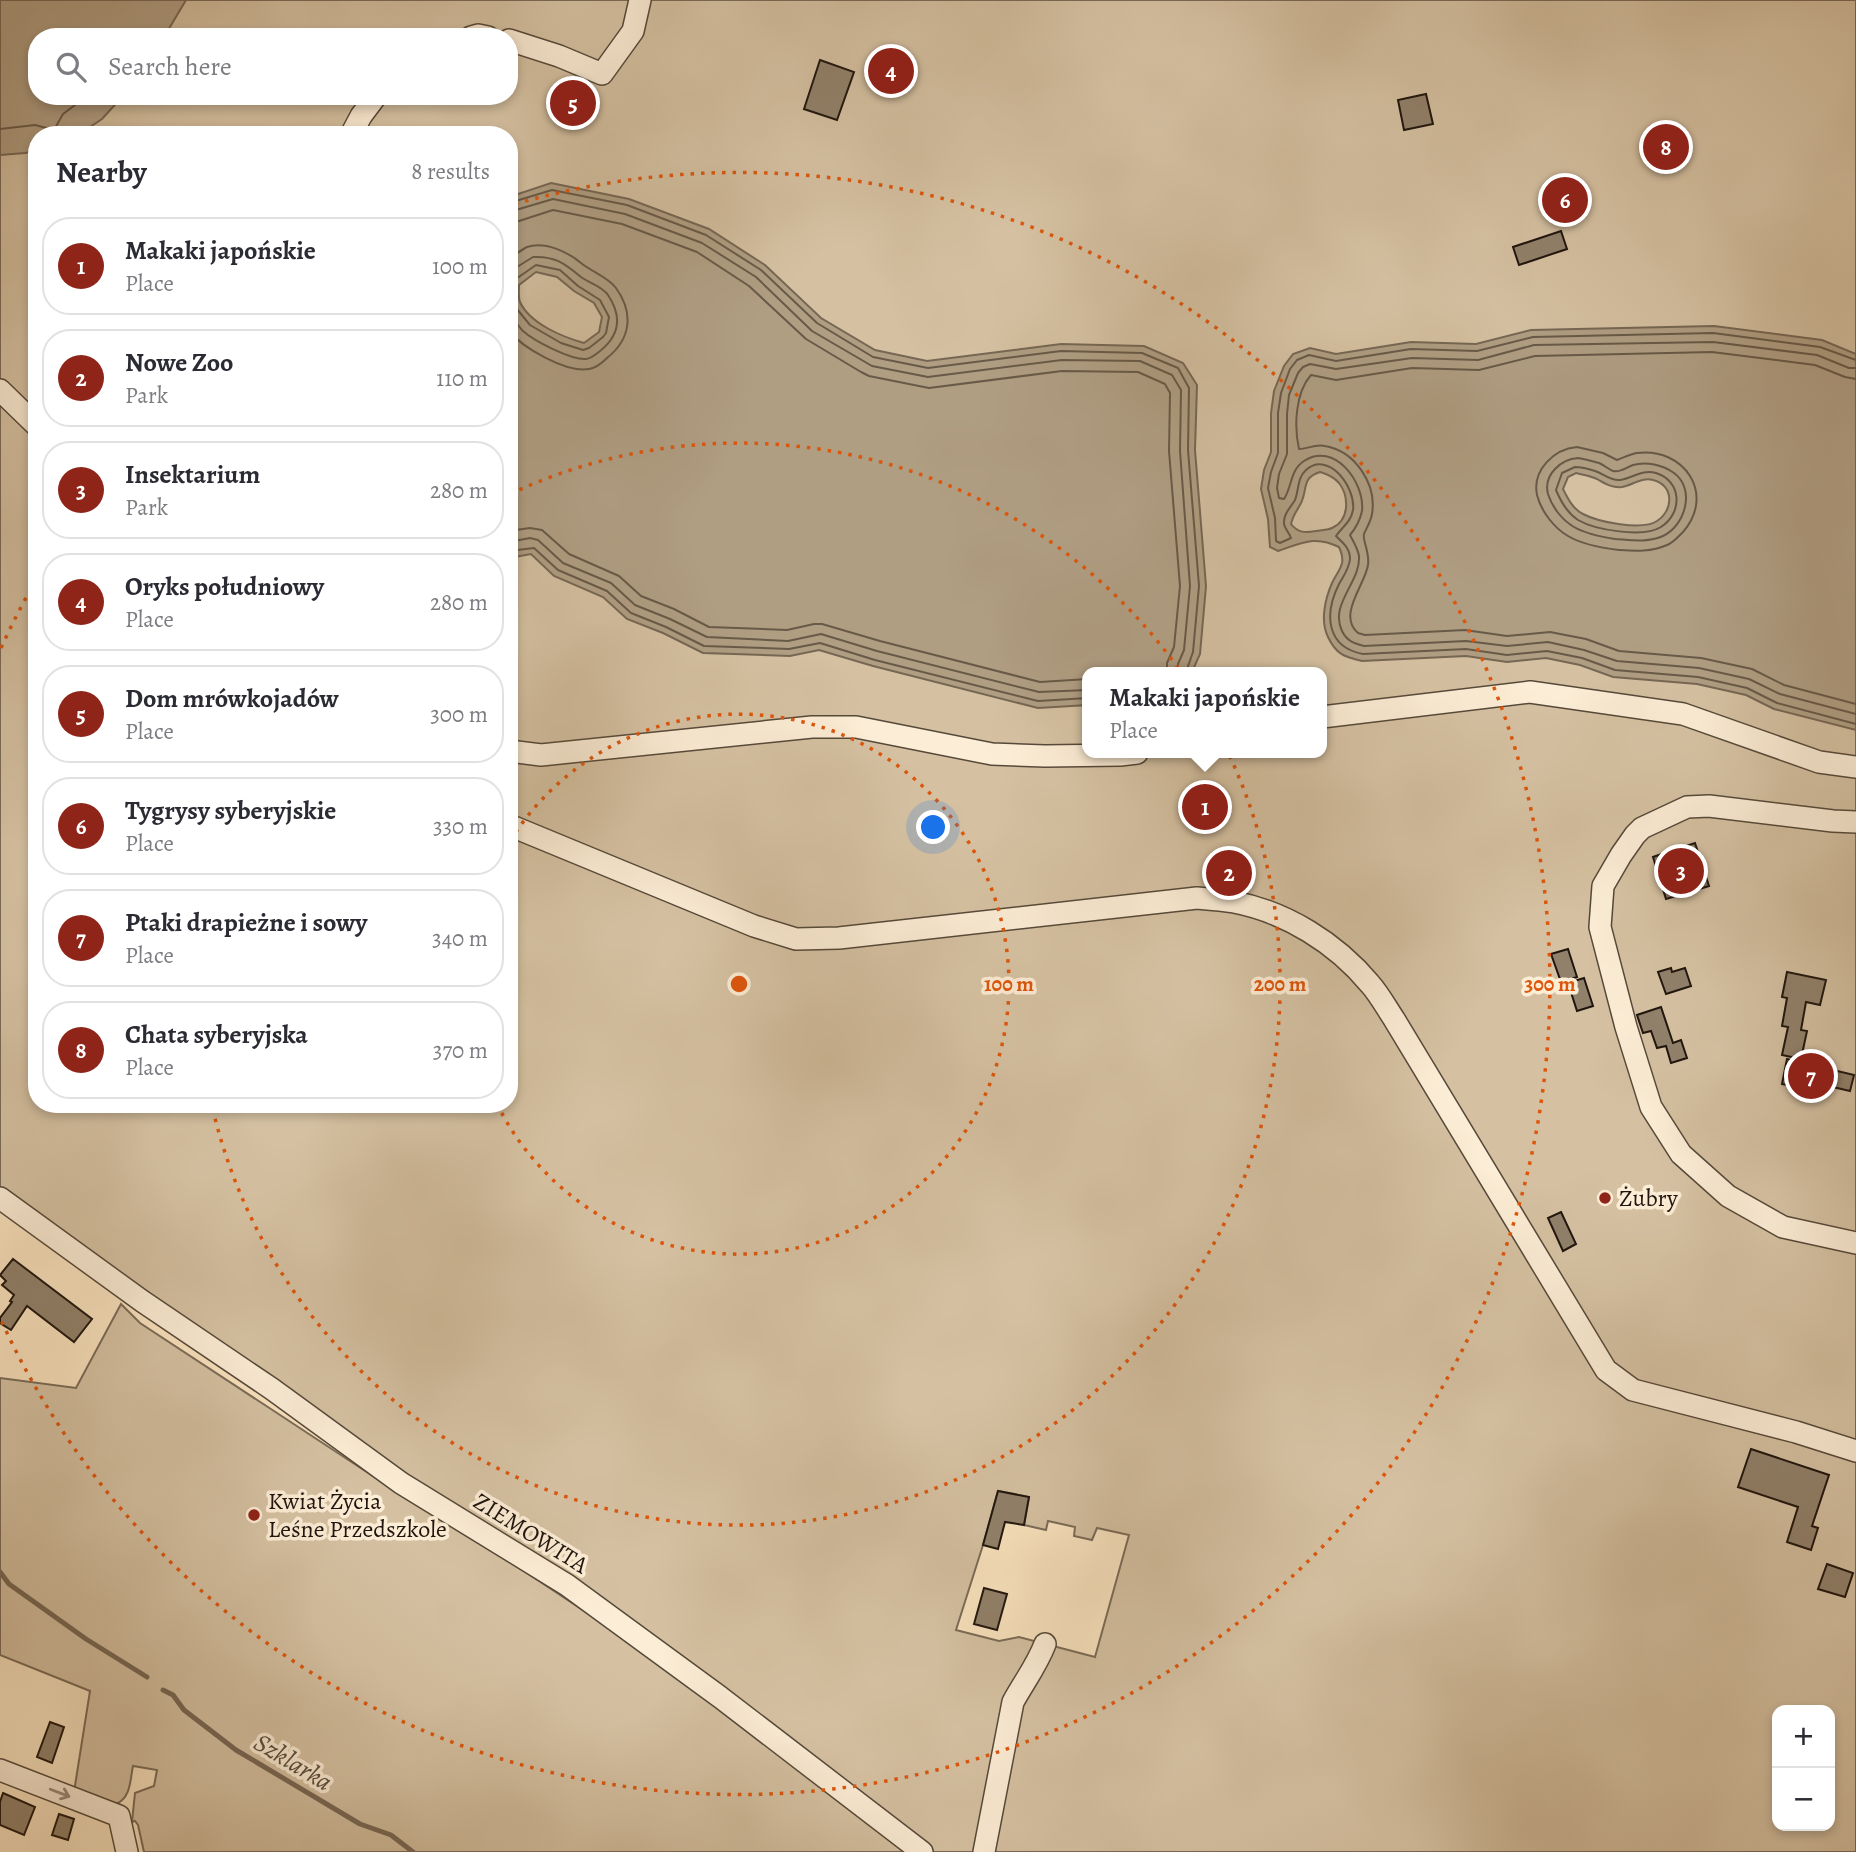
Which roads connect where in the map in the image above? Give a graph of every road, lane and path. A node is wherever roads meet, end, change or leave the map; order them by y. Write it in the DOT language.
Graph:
graph roads {
  1 [pos="640,0"];
  2 [pos="518,43"];
  3 [pos="369,105"];
  4 [pos="356,126"];
  5 [pos="0,390"];
  6 [pos="28,417"];
  7 [pos="1327,716"];
  8 [pos="518,752"];
  9 [pos="1082,756"];
  10 [pos="1856,767"];
  11 [pos="1856,822"];
  12 [pos="518,829"];
  13 [pos="0,1198"];
  14 [pos="1856,1243"];
  15 [pos="1856,1451"];
  16 [pos="1045,1644"];
  17 [pos="0,1770"];
  18 [pos="127,1852"];
  19 [pos="922,1852"];
  20 [pos="984,1852"];
  1 -- 2 [label="street"];
  3 -- 4 [label="street"];
  5 -- 6 [label="street"];
  7 -- 10 [label="street"];
  8 -- 9 [label="street"];
  11 -- 14 [label="street"];
  12 -- 15 [label="street"];
  13 -- 19 [label="street, ZIEMOWITA"];
  16 -- 20 [label="street"];
  17 -- 18 [label="street, one-way"];
}
